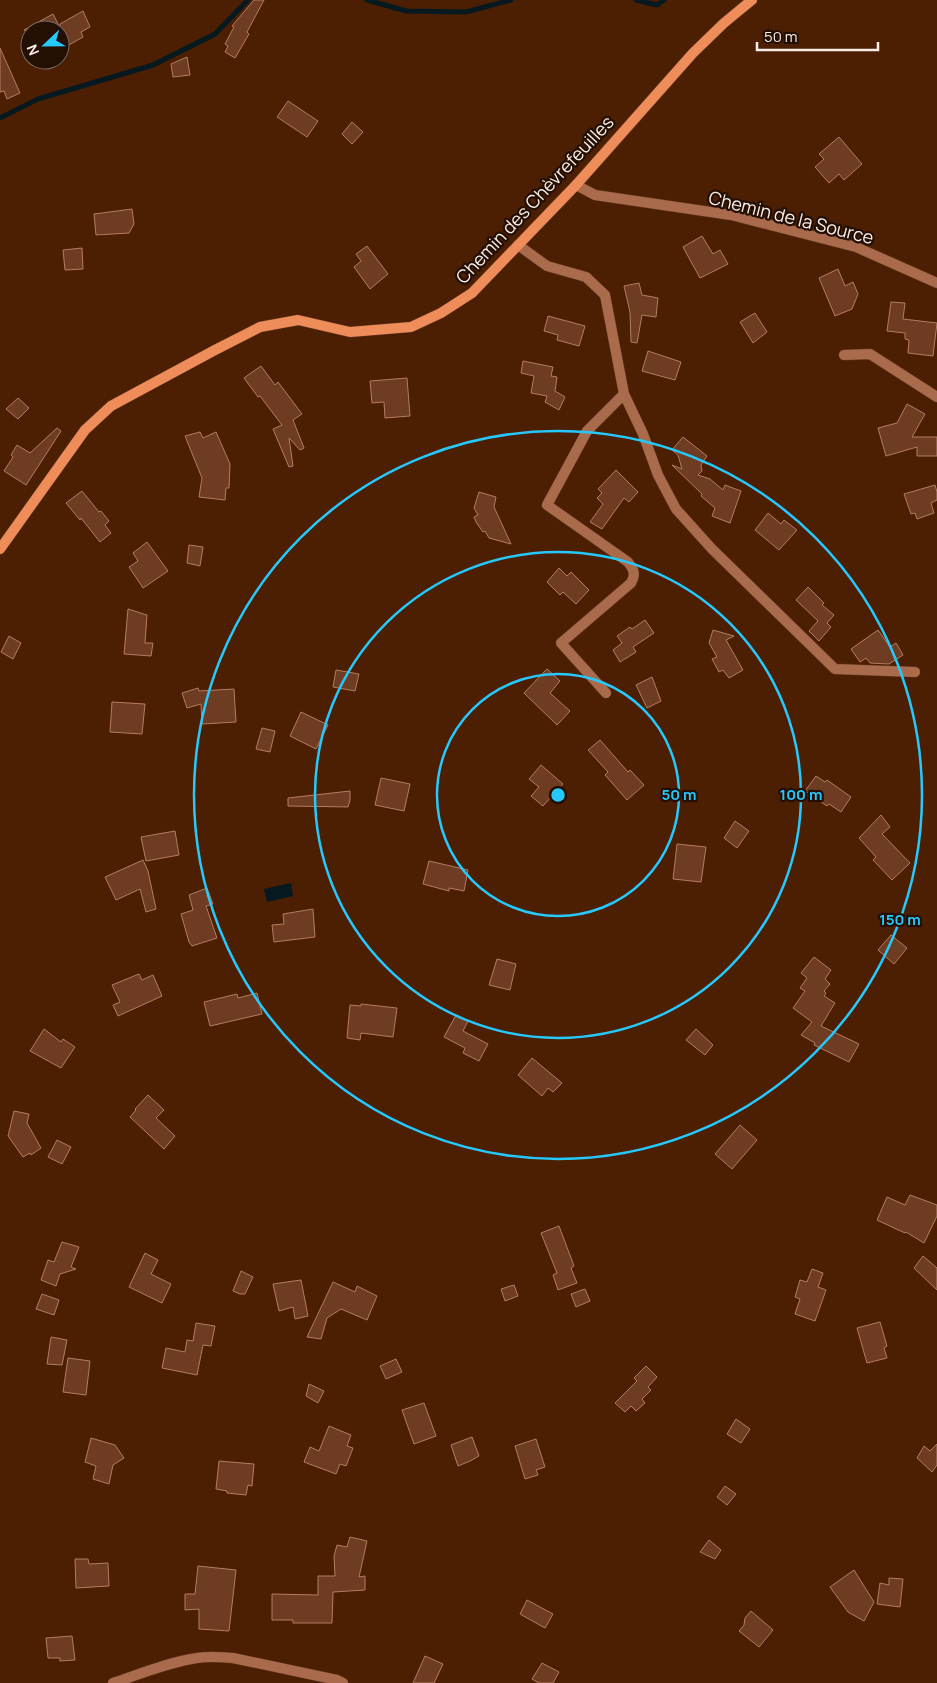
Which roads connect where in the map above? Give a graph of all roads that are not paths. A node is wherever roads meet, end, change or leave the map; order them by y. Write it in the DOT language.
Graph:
graph roads {
  1 [pos="752,0"];
  2 [pos="576,185"];
  3 [pos="518,245"];
  4 [pos="937,283"];
  5 [pos="844,355"];
  6 [pos="624,394"];
  7 [pos="937,397"];
  8 [pos="0,549"];
  9 [pos="915,672"];
  10 [pos="606,693"];
  11 [pos="113,1683"];
  12 [pos="343,1683"];
  1 -- 2 [label="street, Chemin des Chèvrefeuilles"];
  2 -- 3 [label="street, Chemin des Chèvrefeuilles"];
  2 -- 4 [label="street, Chemin de la Source"];
  3 -- 6 [label="street"];
  3 -- 8 [label="street, Chemin des Chèvrefeuilles"];
  5 -- 7 [label="street"];
  6 -- 9 [label="street"];
  6 -- 10 [label="street"];
  11 -- 12 [label="street"];
}
